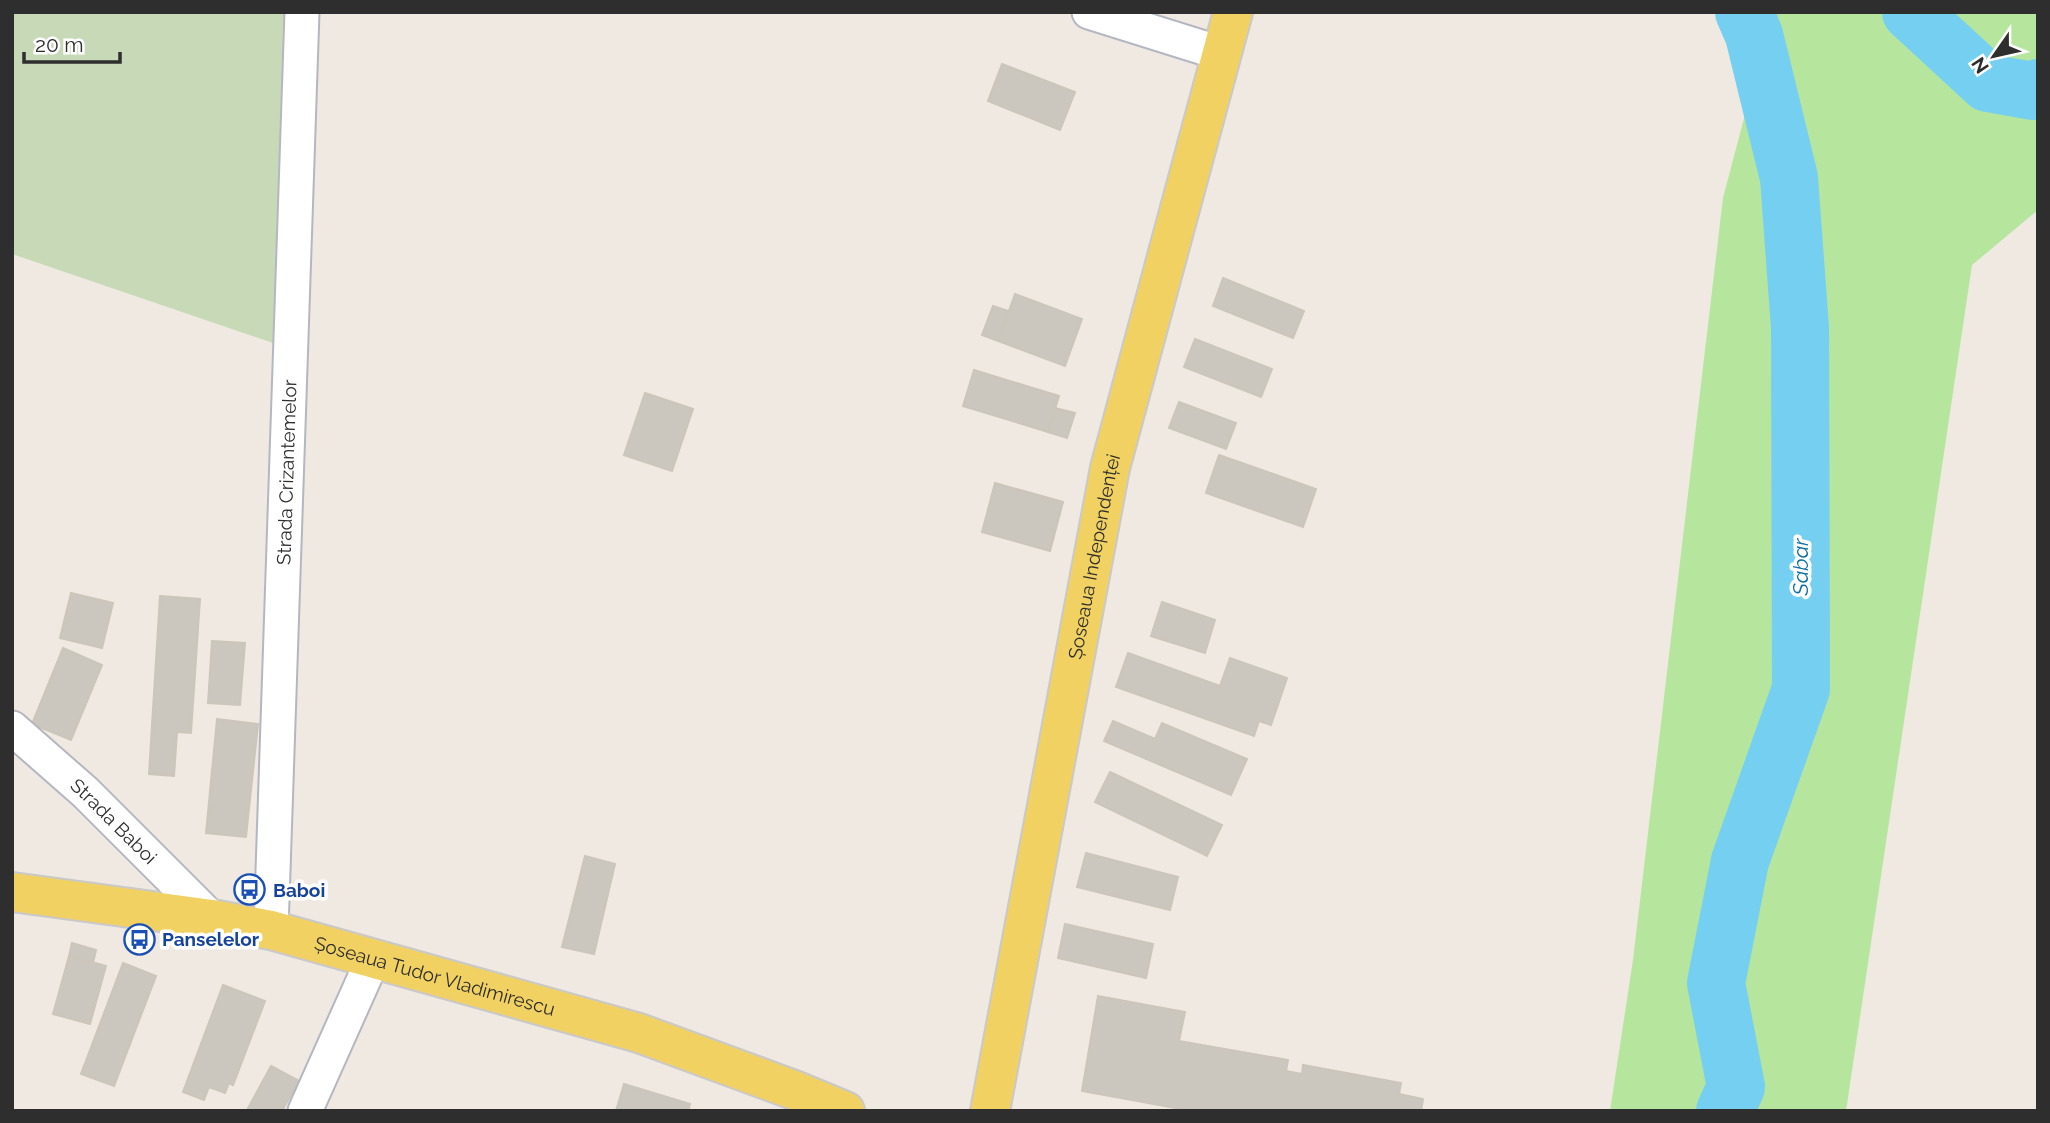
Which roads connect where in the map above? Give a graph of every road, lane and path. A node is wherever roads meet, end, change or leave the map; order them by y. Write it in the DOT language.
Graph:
graph roads {
  1 [pos="302,12"];
  2 [pos="1089,12"];
  3 [pos="1233,12"];
  4 [pos="1220,53"];
  5 [pos="12,728"];
  6 [pos="12,892"];
  7 [pos="212,919"];
  8 [pos="271,930"];
  9 [pos="373,959"];
  10 [pos="305,1111"];
  11 [pos="845,1111"];
  12 [pos="990,1111"];
  1 -- 8 [label="street, Strada Crizantemelor"];
  2 -- 4 [label="street"];
  3 -- 4 [label="main road, Șoseaua Independenței"];
  4 -- 12 [label="main road, Șoseaua Independenței"];
  5 -- 7 [label="street, Strada Baboi"];
  6 -- 7 [label="main road, Șoseaua Tudor Vladimirescu"];
  7 -- 8 [label="main road, Șoseaua Tudor Vladimirescu"];
  8 -- 9 [label="main road, Șoseaua Tudor Vladimirescu"];
  9 -- 10 [label="street"];
  9 -- 11 [label="main road, Șoseaua Tudor Vladimirescu"];
}
